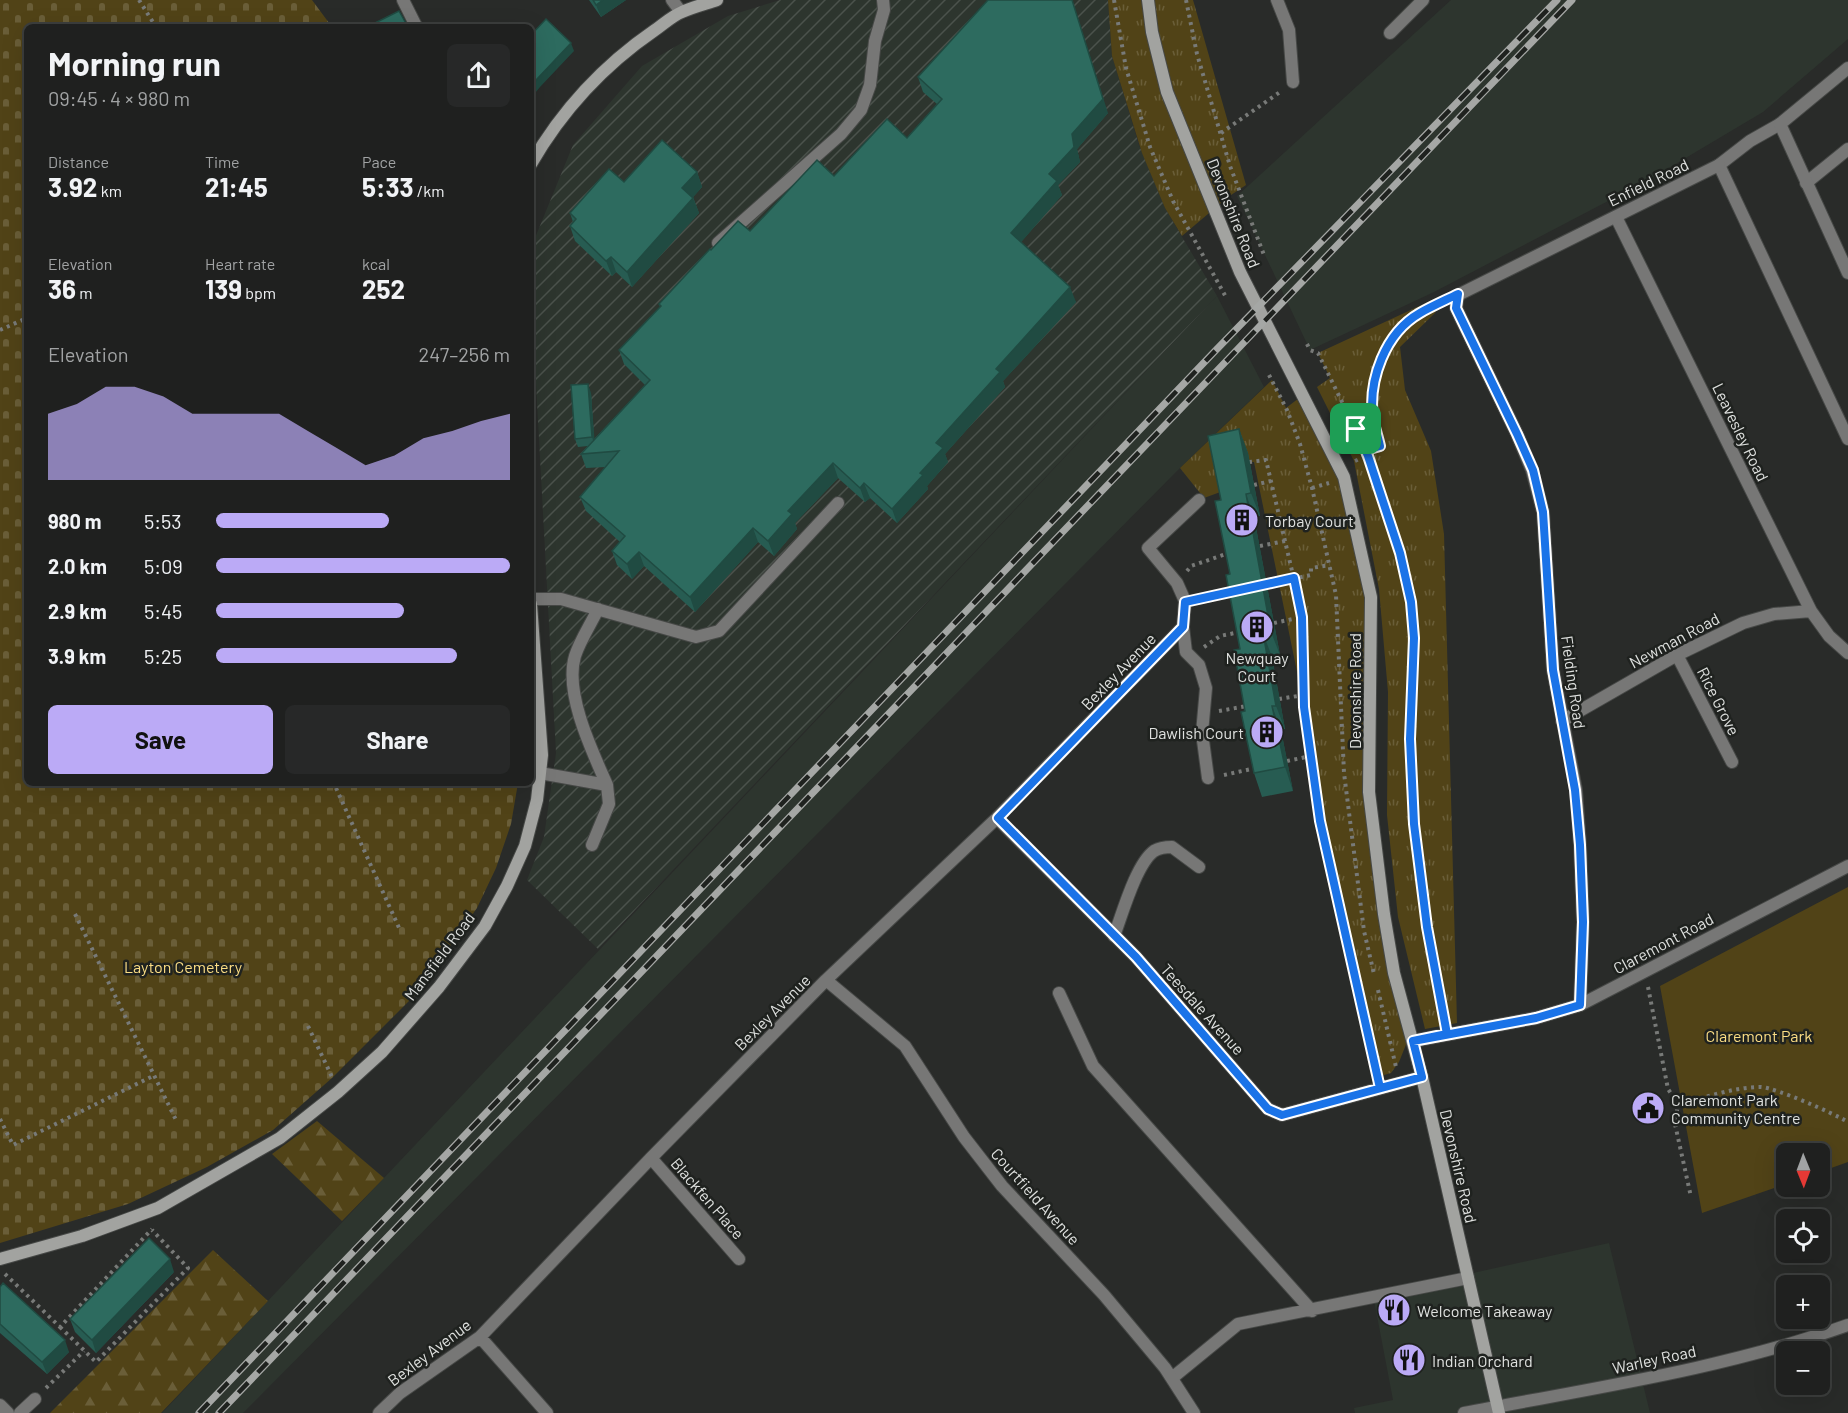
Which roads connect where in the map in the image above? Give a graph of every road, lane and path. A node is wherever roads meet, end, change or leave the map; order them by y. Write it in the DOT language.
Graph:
graph roads {
  1 [pos="139,0"];
  2 [pos="403,0"];
  3 [pos="672,0"];
  4 [pos="717,0"];
  5 [pos="883,0"];
  6 [pos="1114,0"];
  7 [pos="1148,0"];
  8 [pos="1186,0"];
  9 [pos="1277,0"];
  10 [pos="1423,0"];
  11 [pos="681,12"];
  12 [pos="154,24"];
  13 [pos="415,24"];
  14 [pos="1390,33"];
  15 [pos="1848,68"];
  16 [pos="1293,82"];
  17 [pos="1780,124"];
  18 [pos="1221,134"];
  19 [pos="1848,149"];
  20 [pos="534,159"];
  21 [pos="1719,165"];
  22 [pos="1806,183"];
  23 [pos="1616,217"];
  24 [pos="718,243"];
  25 [pos="1264,255"];
  26 [pos="1847,267"];
  27 [pos="1458,294"];
  28 [pos="1227,299"];
  29 [pos="24,319"];
  30 [pos="0,330"];
  31 [pos="1307,344"];
  32 [pos="1269,375"];
  33 [pos="1356,429"];
  34 [pos="1848,439"];
  35 [pos="1250,462"];
  36 [pos="1271,482"];
  37 [pos="1254,485"];
  38 [pos="1199,501"];
  39 [pos="838,503"];
  40 [pos="1285,541"];
  41 [pos="1260,546"];
  42 [pos="1229,553"];
  43 [pos="1330,565"];
  44 [pos="1294,578"];
  45 [pos="1177,584"];
  46 [pos="1252,588"];
  47 [pos="1242,590"];
  48 [pos="534,601"];
  49 [pos="1185,602"];
  50 [pos="598,609"];
  51 [pos="1811,611"];
  52 [pos="1302,617"];
  53 [pos="1274,623"];
  54 [pos="1183,627"];
  55 [pos="1240,632"];
  56 [pos="534,643"];
  57 [pos="1848,653"];
  58 [pos="1677,655"];
  59 [pos="1199,665"];
  60 [pos="1339,684"];
  61 [pos="1304,695"];
  62 [pos="1279,699"];
  63 [pos="1249,705"];
  64 [pos="1203,715"];
  65 [pos="1562,721"];
  66 [pos="1311,756"];
  67 [pos="1287,761"];
  68 [pos="1732,762"];
  69 [pos="1256,768"];
  70 [pos="540,773"];
  71 [pos="1208,778"];
  72 [pos="607,785"];
  73 [pos="336,788"];
  74 [pos="998,818"];
  75 [pos="592,844"];
  76 [pos="1848,866"];
  77 [pos="1199,867"];
  78 [pos="75,914"];
  79 [pos="400,930"];
  80 [pos="1114,936"];
  81 [pos="1645,972"];
  82 [pos="826,980"];
  83 [pos="1059,993"];
  84 [pos="1580,1005"];
  85 [pos="308,1026"];
  86 [pos="1447,1034"];
  87 [pos="1413,1041"];
  88 [pos="154,1075"];
  89 [pos="1422,1077"];
  90 [pos="332,1078"];
  91 [pos="1380,1088"];
  92 [pos="1678,1104"];
  93 [pos="0,1119"];
  94 [pos="177,1122"];
  95 [pos="1848,1122"];
  96 [pos="651,1158"];
  97 [pos="1691,1197"];
  98 [pos="158,1208"];
  99 [pos="152,1230"];
  100 [pos="0,1259"];
  101 [pos="739,1259"];
  102 [pos="6,1274"];
  103 [pos="1468,1278"];
  104 [pos="1312,1311"];
  105 [pos="1848,1325"];
  106 [pos="60,1327"];
  107 [pos="480,1337"];
  108 [pos="84,1351"];
  109 [pos="1172,1378"];
  110 [pos="35,1399"];
  111 [pos="0,1405"];
  112 [pos="1498,1410"];
  113 [pos="8,1413"];
  114 [pos="20,1413"];
  115 [pos="379,1413"];
  116 [pos="547,1413"];
  117 [pos="1194,1413"];
  118 [pos="1464,1413"];
  1 -- 12 [label="path"];
  2 -- 13 [label="street"];
  3 -- 11 [label="street"];
  4 -- 11 [label="main road"];
  5 -- 24 [label="street"];
  6 -- 28 [label="path"];
  7 -- 87 [label="main road, Devonshire Road"];
  8 -- 18 [label="path"];
  9 -- 16 [label="street"];
  10 -- 14 [label="street"];
  11 -- 20 [label="main road"];
  15 -- 17 [label="street, Enfield Road"];
  16 -- 18 [label="path"];
  17 -- 21 [label="street, Enfield Road"];
  17 -- 22 [label="street"];
  18 -- 25 [label="path"];
  19 -- 22 [label="street"];
  21 -- 23 [label="street, Enfield Road"];
  21 -- 34 [label="street"];
  22 -- 26 [label="street"];
  23 -- 27 [label="street, Enfield Road"];
  23 -- 51 [label="street, Leavesley Road"];
  27 -- 33 [label="path"];
  27 -- 65 [label="street, Fielding Road"];
  29 -- 30 [label="path"];
  31 -- 33 [label="path"];
  32 -- 43 [label="path"];
  33 -- 86 [label="path"];
  35 -- 36 [label="path"];
  36 -- 37 [label="path"];
  36 -- 40 [label="path"];
  38 -- 45 [label="street"];
  39 -- 50 [label="street"];
  40 -- 41 [label="path"];
  40 -- 44 [label="path"];
  42 -- 45 [label="path"];
  43 -- 44 [label="path"];
  43 -- 60 [label="path"];
  44 -- 46 [label="path"];
  44 -- 52 [label="path"];
  45 -- 49 [label="street"];
  47 -- 49 [label="path"];
  48 -- 50 [label="street"];
  49 -- 54 [label="street"];
  50 -- 72 [label="street"];
  51 -- 57 [label="street, Leavesley Road"];
  51 -- 58 [label="street, Newman Road"];
  52 -- 53 [label="path"];
  52 -- 61 [label="path"];
  54 -- 59 [label="street"];
  54 -- 74 [label="street, Bexley Avenue"];
  55 -- 59 [label="path"];
  56 -- 70 [label="main road, Mansfield Road"];
  58 -- 65 [label="street, Newman Road"];
  58 -- 68 [label="street, Rice Grove"];
  59 -- 64 [label="street"];
  61 -- 62 [label="path"];
  61 -- 66 [label="path"];
  63 -- 64 [label="path"];
  64 -- 71 [label="street"];
  65 -- 84 [label="street, Fielding Road"];
  66 -- 67 [label="path"];
  66 -- 91 [label="path"];
  69 -- 71 [label="path"];
  70 -- 72 [label="street"];
  70 -- 98 [label="main road, Mansfield Road"];
  72 -- 75 [label="street"];
  73 -- 79 [label="path"];
  74 -- 80 [label="street, Teesdale Avenue"];
  74 -- 82 [label="street, Bexley Avenue"];
  76 -- 81 [label="street, Claremont Road"];
  77 -- 80 [label="street"];
  78 -- 88 [label="path"];
  80 -- 91 [label="street, Teesdale Avenue"];
  81 -- 84 [label="street, Claremont Road"];
  81 -- 92 [label="path"];
  82 -- 96 [label="street, Bexley Avenue"];
  82 -- 109 [label="street, Courtfield Avenue"];
  83 -- 104 [label="street"];
  84 -- 86 [label="street, Claremont Road"];
  85 -- 90 [label="path"];
  86 -- 87 [label="street, Claremont Road"];
  87 -- 89 [label="main road, Devonshire Road"];
  88 -- 93 [label="path"];
  88 -- 94 [label="path"];
  89 -- 91 [label="street, Teesdale Avenue"];
  89 -- 103 [label="main road, Devonshire Road"];
  92 -- 95 [label="path"];
  92 -- 97 [label="path"];
  96 -- 101 [label="street, Blackfen Place"];
  96 -- 107 [label="street, Bexley Avenue"];
  98 -- 99 [label="path"];
  98 -- 100 [label="main road, Mansfield Road"];
  99 -- 106 [label="path"];
  99 -- 108 [label="path"];
  102 -- 106 [label="path"];
  103 -- 104 [label="street"];
  103 -- 112 [label="main road, Devonshire Road"];
  104 -- 109 [label="street"];
  105 -- 112 [label="street, Warley Road"];
  106 -- 108 [label="path"];
  107 -- 115 [label="street, Bexley Avenue"];
  107 -- 116 [label="street"];
  108 -- 110 [label="path"];
  109 -- 117 [label="street, Courtfield Avenue"];
  110 -- 114 [label="street"];
  111 -- 113 [label="street"];
  112 -- 118 [label="street, Warley Road"];
}
